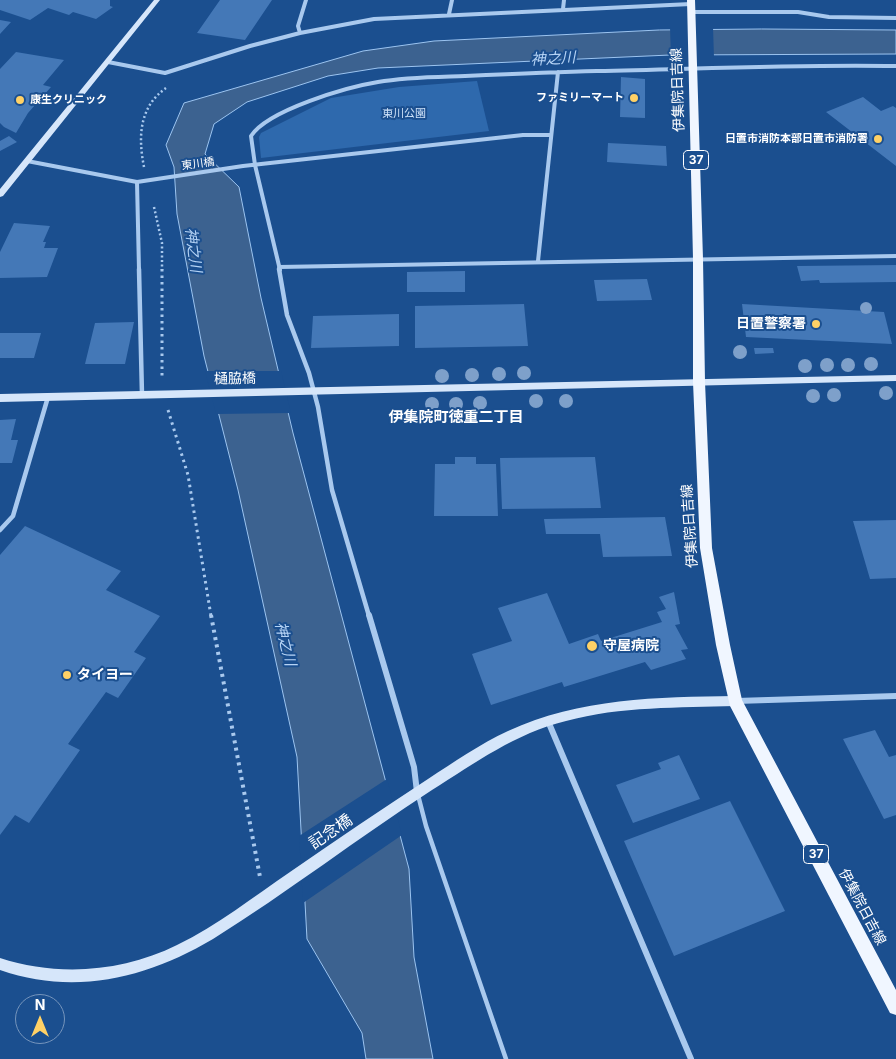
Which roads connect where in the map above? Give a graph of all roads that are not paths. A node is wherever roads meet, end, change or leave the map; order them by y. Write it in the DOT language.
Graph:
graph roads {
  1 [pos="157,0"];
  2 [pos="306,0"];
  3 [pos="452,0"];
  4 [pos="564,0"];
  5 [pos="563,8"];
  6 [pos="692,8"];
  7 [pos="448,14"];
  8 [pos="896,18"];
  9 [pos="300,33"];
  10 [pos="108,62"];
  11 [pos="694,66"];
  12 [pos="896,66"];
  13 [pos="558,72"];
  14 [pos="550,135"];
  15 [pos="27,161"];
  16 [pos="255,165"];
  17 [pos="137,182"];
  18 [pos="0,194"];
  19 [pos="896,256"];
  20 [pos="698,258"];
  21 [pos="538,261"];
  22 [pos="279,267"];
  23 [pos="896,378"];
  24 [pos="699,382"];
  25 [pos="314,390"];
  26 [pos="142,395"];
  27 [pos="48,397"];
  28 [pos="0,398"];
  29 [pos="0,530"];
  30 [pos="896,696"];
  31 [pos="736,701"];
  32 [pos="548,720"];
  33 [pos="412,796"];
  34 [pos="0,964"];
  35 [pos="896,1007"];
  36 [pos="506,1059"];
  37 [pos="691,1059"];
  1 -- 10 [label="street"];
  2 -- 9 [label="street"];
  3 -- 7 [label="street"];
  4 -- 5 [label="street"];
  5 -- 6 [label="street"];
  5 -- 7 [label="street"];
  6 -- 8 [label="street"];
  6 -- 11 [label="main road, 伊集院日吉線 / 37"];
  7 -- 9 [label="street"];
  9 -- 10 [label="street"];
  10 -- 15 [label="street"];
  11 -- 12 [label="street"];
  11 -- 13 [label="street"];
  11 -- 20 [label="main road, 伊集院日吉線 / 37"];
  13 -- 14 [label="street"];
  13 -- 16 [label="street"];
  14 -- 16 [label="street, 東川橋"];
  14 -- 21 [label="street"];
  15 -- 17 [label="street"];
  15 -- 18 [label="street"];
  16 -- 17 [label="street, 東川橋"];
  16 -- 22 [label="street"];
  17 -- 26 [label="street"];
  19 -- 20 [label="street"];
  20 -- 21 [label="street"];
  20 -- 24 [label="main road, 伊集院日吉線 / 37"];
  21 -- 22 [label="street"];
  22 -- 25 [label="street"];
  23 -- 24 [label="street, 樋脇橋"];
  24 -- 25 [label="street, 樋脇橋"];
  24 -- 31 [label="main road, 伊集院日吉線 / 37"];
  25 -- 26 [label="street, 樋脇橋"];
  25 -- 33 [label="street"];
  26 -- 27 [label="street, 樋脇橋"];
  27 -- 28 [label="street, 樋脇橋"];
  27 -- 29 [label="street"];
  30 -- 31 [label="street"];
  31 -- 32 [label="street, 記念橋"];
  31 -- 35 [label="main road, 伊集院日吉線 / 37"];
  32 -- 33 [label="street, 記念橋"];
  32 -- 37 [label="street"];
  33 -- 34 [label="street, 記念橋"];
  33 -- 36 [label="lane"];
}
